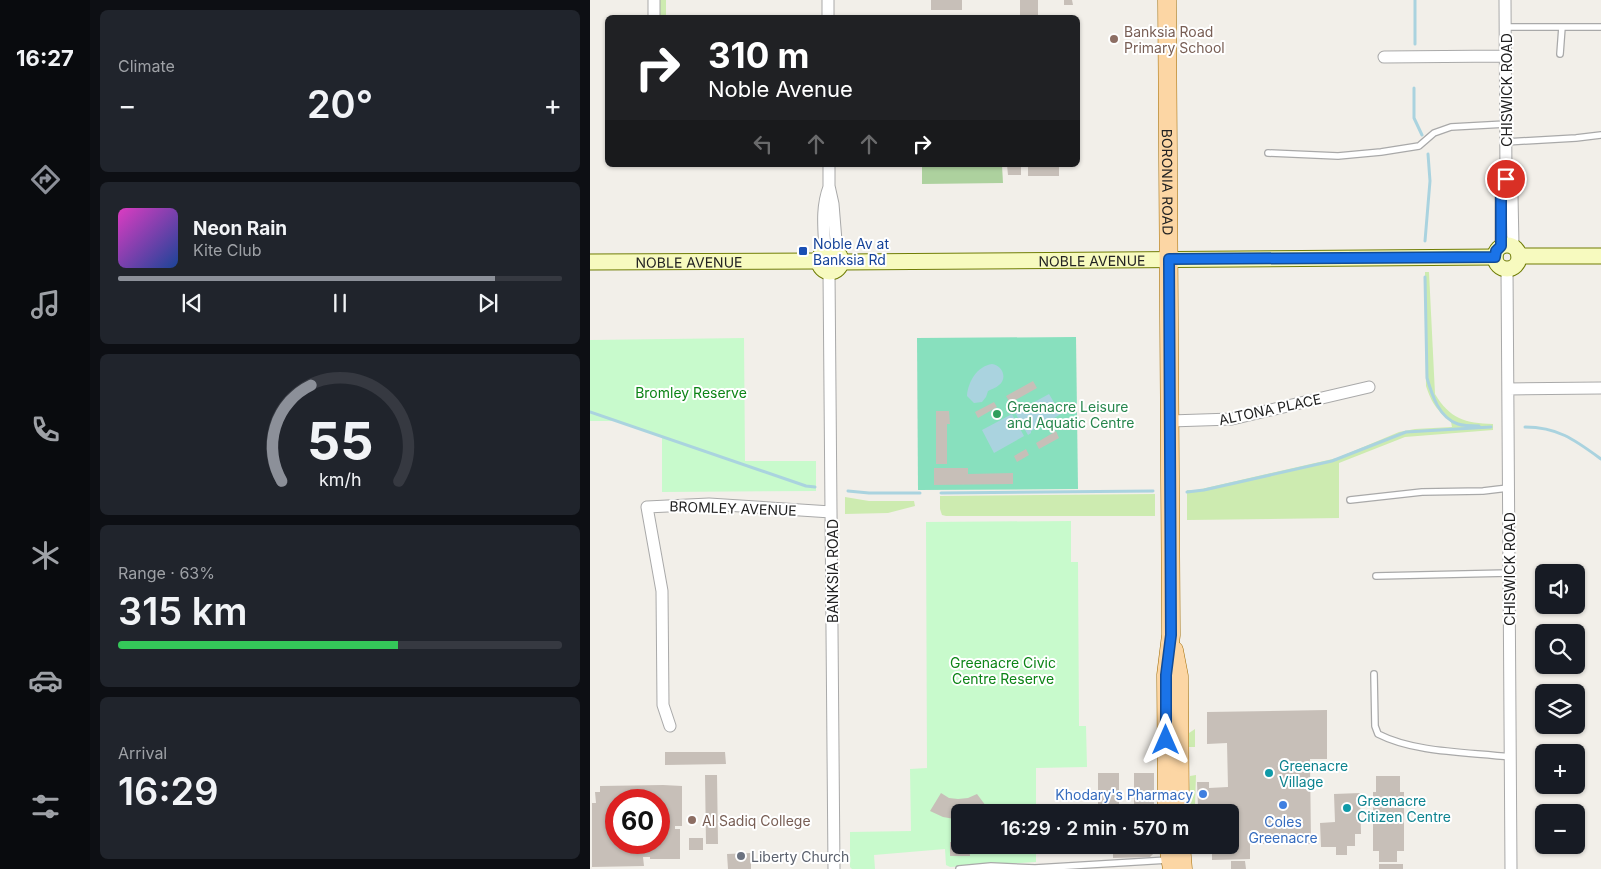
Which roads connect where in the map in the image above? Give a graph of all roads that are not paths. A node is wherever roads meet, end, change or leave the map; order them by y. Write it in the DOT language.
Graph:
graph roads {
  1 [pos="654,0"];
  2 [pos="828,0"];
  3 [pos="1167,0"];
  4 [pos="1505,0"];
  5 [pos="654,15"];
  6 [pos="828,15"];
  7 [pos="1505,27"];
  8 [pos="1562,27"];
  9 [pos="1601,27"];
  10 [pos="1560,54"];
  11 [pos="1506,56"];
  12 [pos="1384,57"];
  13 [pos="1506,124"];
  14 [pos="1601,135"];
  15 [pos="1506,142"];
  16 [pos="1268,153"];
  17 [pos="829,167"];
  18 [pos="1507,251"];
  19 [pos="1601,256"];
  20 [pos="830,257"];
  21 [pos="1169,259"];
  22 [pos="590,262"];
  23 [pos="1506,269"];
  24 [pos="829,272"];
  25 [pos="1369,387"];
  26 [pos="1601,388"];
  27 [pos="1508,389"];
  28 [pos="1170,422"];
  29 [pos="1508,488"];
  30 [pos="1350,500"];
  31 [pos="831,512"];
  32 [pos="1509,573"];
  33 [pos="1376,576"];
  34 [pos="1171,635"];
  35 [pos="1374,674"];
  36 [pos="670,726"];
  37 [pos="1510,757"];
  38 [pos="1167,804"];
  39 [pos="1180,804"];
  40 [pos="1173,861"];
  41 [pos="1058,868"];
  42 [pos="834,869"];
  43 [pos="959,869"];
  44 [pos="1511,869"];
  1 -- 5 [label="street"];
  2 -- 6 [label="street"];
  3 -- 21 [label="main road, BORONIA ROAD"];
  4 -- 7 [label="street, CHISWICK ROAD"];
  7 -- 8 [label="lane"];
  7 -- 11 [label="street, CHISWICK ROAD"];
  8 -- 9 [label="lane"];
  8 -- 10 [label="lane"];
  11 -- 12 [label="street"];
  11 -- 13 [label="street, CHISWICK ROAD"];
  13 -- 15 [label="street, CHISWICK ROAD"];
  13 -- 16 [label="lane"];
  14 -- 15 [label="lane"];
  15 -- 18 [label="street, CHISWICK ROAD"];
  17 -- 20 [label="street"];
  18 -- 19 [label="street, NOBLE AVENUE"];
  18 -- 21 [label="street, NOBLE AVENUE"];
  18 -- 23 [label="street"];
  20 -- 21 [label="street, NOBLE AVENUE"];
  20 -- 22 [label="street, NOBLE AVENUE"];
  20 -- 24 [label="street"];
  21 -- 28 [label="main road, BORONIA ROAD"];
  23 -- 27 [label="street, CHISWICK ROAD"];
  24 -- 31 [label="street, BANKSIA ROAD"];
  25 -- 28 [label="street, ALTONA PLACE"];
  26 -- 27 [label="street"];
  27 -- 29 [label="street, CHISWICK ROAD"];
  28 -- 34 [label="main road, BORONIA ROAD"];
  29 -- 30 [label="lane"];
  29 -- 32 [label="street, CHISWICK ROAD"];
  31 -- 36 [label="street, BROMLEY AVENUE"];
  31 -- 42 [label="street, BANKSIA ROAD"];
  32 -- 33 [label="lane"];
  32 -- 37 [label="street, CHISWICK ROAD"];
  34 -- 38 [label="main road, BORONIA ROAD"];
  34 -- 39 [label="main road, BORONIA ROAD"];
  35 -- 37 [label="lane"];
  37 -- 44 [label="street, CHISWICK ROAD"];
  40 -- 41 [label="lane"];
  41 -- 43 [label="lane"];
}
